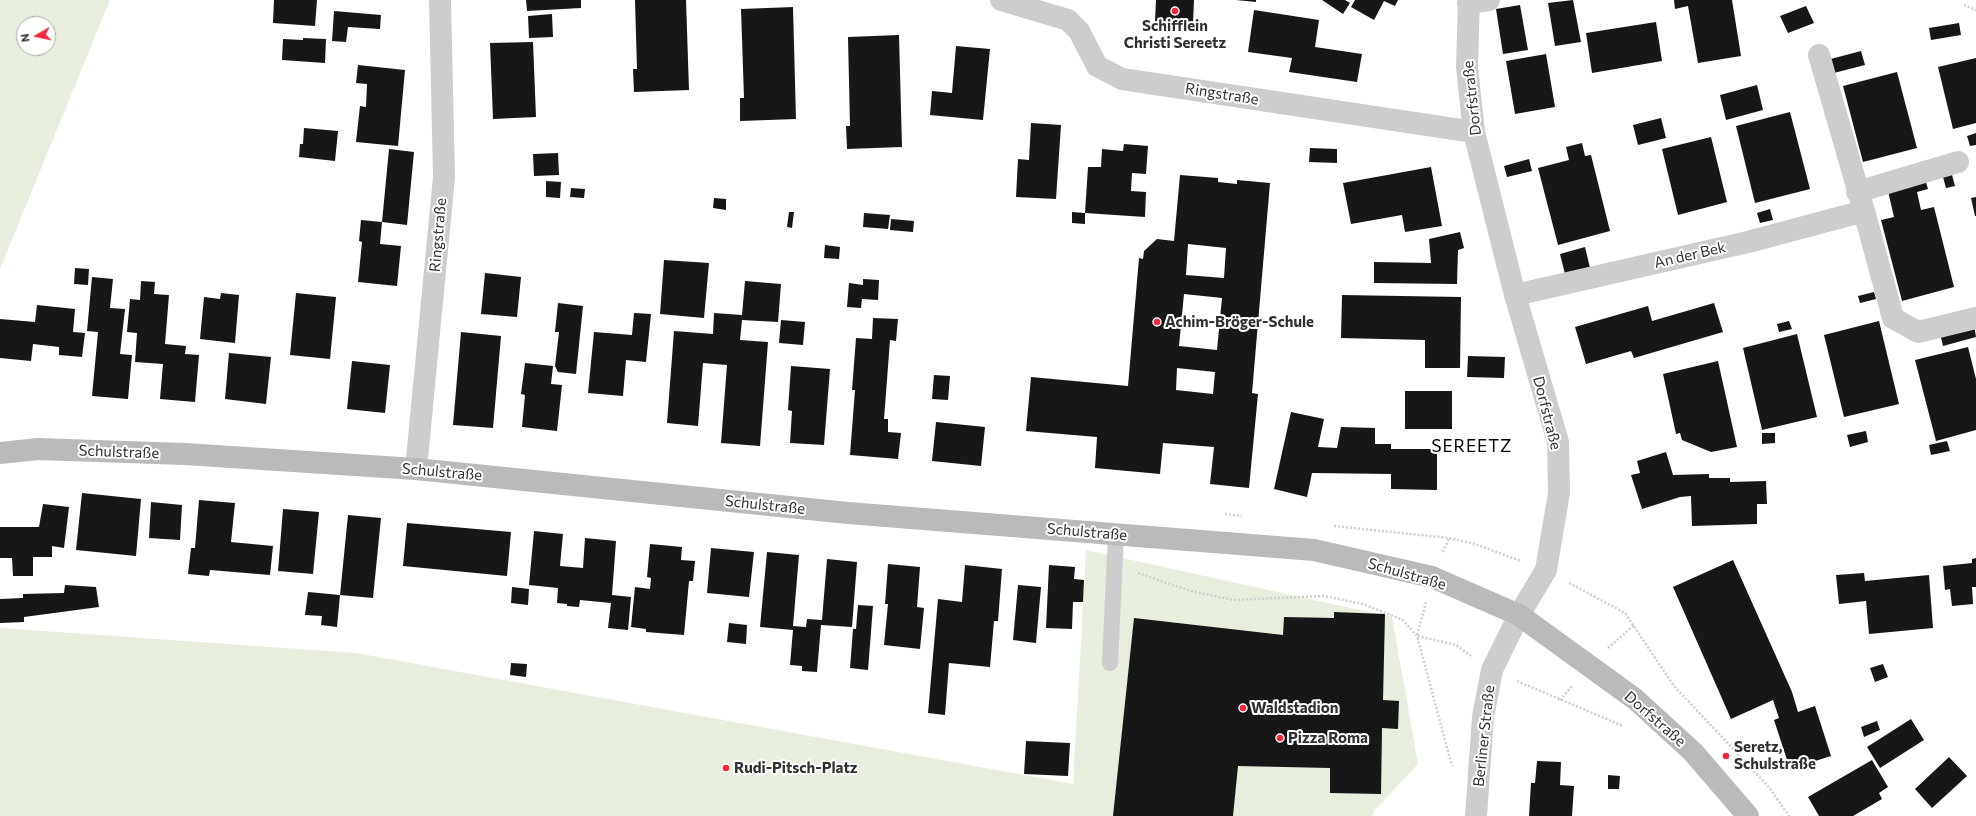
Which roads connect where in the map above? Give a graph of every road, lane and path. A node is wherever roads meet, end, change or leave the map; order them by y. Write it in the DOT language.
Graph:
graph roads {
  1 [pos="440,0"];
  2 [pos="1001,0"];
  3 [pos="1475,1"];
  4 [pos="1964,5"];
  5 [pos="1976,10"];
  6 [pos="1819,55"];
  7 [pos="1474,132"];
  8 [pos="1958,162"];
  9 [pos="1861,201"];
  10 [pos="1515,295"];
  11 [pos="1976,318"];
  12 [pos="0,453"];
  13 [pos="416,469"];
  14 [pos="1116,534"];
  15 [pos="1114,560"];
  16 [pos="1546,570"];
  17 [pos="1432,577"];
  18 [pos="1519,615"];
  19 [pos="1417,636"];
  20 [pos="1110,663"];
  21 [pos="1492,670"];
  22 [pos="1630,729"];
  23 [pos="1453,772"];
  24 [pos="1476,816"];
  25 [pos="1748,816"];
  26 [pos="1789,816"];
  1 -- 13 [label="street, Ringstraße"];
  2 -- 7 [label="street, Ringstraße"];
  3 -- 7 [label="street, Dorfstraße"];
  4 -- 5 [label="path"];
  6 -- 9 [label="street"];
  7 -- 10 [label="street, Dorfstraße"];
  8 -- 9 [label="street, An der Bek"];
  9 -- 10 [label="street, An der Bek"];
  9 -- 11 [label="street"];
  10 -- 16 [label="street, Dorfstraße"];
  12 -- 13 [label="main road, Schulstraße"];
  13 -- 14 [label="main road, Schulstraße"];
  14 -- 15 [label="lane"];
  14 -- 17 [label="main road, Schulstraße"];
  15 -- 19 [label="path"];
  15 -- 20 [label="lane"];
  16 -- 17 [label="path"];
  16 -- 18 [label="street, Dorfstraße"];
  16 -- 26 [label="path"];
  17 -- 18 [label="main road, Schulstraße"];
  17 -- 19 [label="path"];
  18 -- 21 [label="street, Berliner Straße"];
  18 -- 25 [label="main road, Dorfstraße"];
  19 -- 21 [label="path"];
  19 -- 23 [label="path"];
  21 -- 22 [label="path"];
  21 -- 24 [label="street, Berliner Straße"];
}
